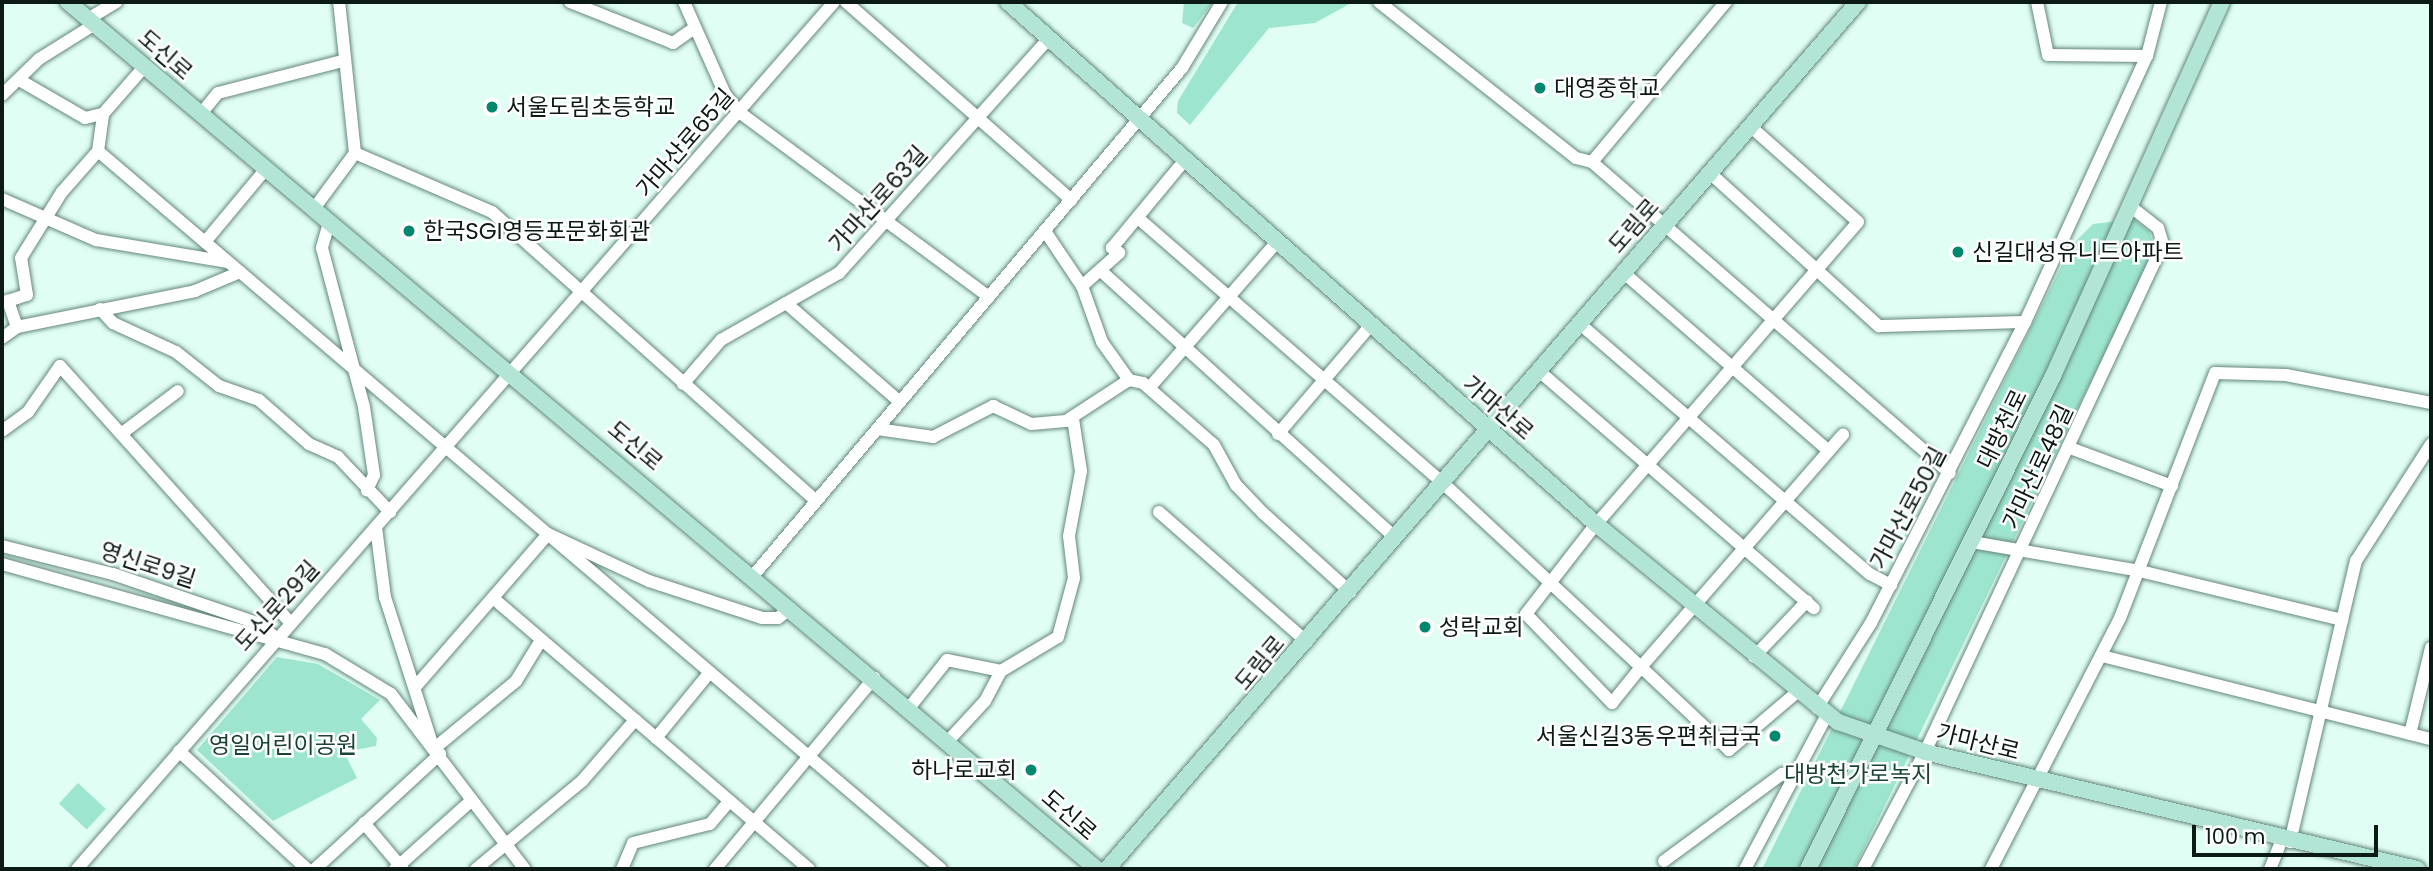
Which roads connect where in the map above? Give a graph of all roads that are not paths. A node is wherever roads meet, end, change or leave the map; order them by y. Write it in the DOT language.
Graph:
graph roads {
  1 [pos="68,2"];
  2 [pos="116,2"];
  3 [pos="339,2"];
  4 [pos="570,2"];
  5 [pos="684,2"];
  6 [pos="834,2"];
  7 [pos="846,2"];
  8 [pos="1008,2"];
  9 [pos="1222,2"];
  10 [pos="1379,2"];
  11 [pos="1726,2"];
  12 [pos="1858,2"];
  13 [pos="2037,2"];
  14 [pos="2161,2"];
  15 [pos="2222,2"];
  16 [pos="91,22"];
  17 [pos="693,29"];
  18 [pos="1048,39"];
  19 [pos="2147,56"];
  20 [pos="343,61"];
  21 [pos="144,66"];
  22 [pos="21,81"];
  23 [pos="2,95"];
  24 [pos="739,111"];
  25 [pos="103,114"];
  26 [pos="200,115"];
  27 [pos="977,119"];
  28 [pos="1139,120"];
  29 [pos="1750,126"];
  30 [pos="98,151"];
  31 [pos="355,153"];
  32 [pos="1185,161"];
  33 [pos="1592,162"];
  34 [pos="265,170"];
  35 [pos="1710,173"];
  36 [pos="2,199"];
  37 [pos="1071,200"];
  38 [pos="2131,207"];
  39 [pos="313,210"];
  40 [pos="1138,218"];
  41 [pos="45,220"];
  42 [pos="888,220"];
  43 [pos="329,223"];
  44 [pos="1664,227"];
  45 [pos="1045,231"];
  46 [pos="205,242"];
  47 [pos="1276,243"];
  48 [pos="229,262"];
  49 [pos="1100,270"];
  50 [pos="1816,270"];
  51 [pos="240,272"];
  52 [pos="1624,273"];
  53 [pos="1082,286"];
  54 [pos="582,295"];
  55 [pos="989,297"];
  56 [pos="1230,298"];
  57 [pos="786,303"];
  58 [pos="100,309"];
  59 [pos="1774,320"];
  60 [pos="2025,322"];
  61 [pos="1580,324"];
  62 [pos="1370,326"];
  63 [pos="17,327"];
  64 [pos="2,338"];
  65 [pos="1185,351"];
  66 [pos="355,369"];
  67 [pos="1731,369"];
  68 [pos="1539,371"];
  69 [pos="513,375"];
  70 [pos="1129,380"];
  71 [pos="1324,380"];
  72 [pos="683,384"];
  73 [pos="1150,387"];
  74 [pos="178,391"];
  75 [pos="900,402"];
  76 [pos="2431,403"];
  77 [pos="1690,417"];
  78 [pos="1073,419"];
  79 [pos="877,429"];
  80 [pos="1489,430"];
  81 [pos="2,431"];
  82 [pos="121,434"];
  83 [pos="1278,434"];
  84 [pos="1843,436"];
  85 [pos="2431,444"];
  86 [pos="447,448"];
  87 [pos="2070,449"];
  88 [pos="1829,451"];
  89 [pos="1648,465"];
  90 [pos="1950,473"];
  91 [pos="1443,483"];
  92 [pos="2172,486"];
  93 [pos="367,490"];
  94 [pos="1788,499"];
  95 [pos="816,501"];
  96 [pos="390,512"];
  97 [pos="1159,512"];
  98 [pos="1596,524"];
  99 [pos="376,527"];
  100 [pos="548,534"];
  101 [pos="1396,538"];
  102 [pos="1972,542"];
  103 [pos="2,546"];
  104 [pos="2023,547"];
  105 [pos="1745,548"];
  106 [pos="2,564"];
  107 [pos="2140,571"];
  108 [pos="753,576"];
  109 [pos="1551,583"];
  110 [pos="1891,585"];
  111 [pos="1350,592"];
  112 [pos="493,598"];
  113 [pos="1694,606"];
  114 [pos="791,608"];
  115 [pos="2342,620"];
  116 [pos="290,622"];
  117 [pos="276,638"];
  118 [pos="541,640"];
  119 [pos="1307,642"];
  120 [pos="2431,648"];
  121 [pos="2102,656"];
  122 [pos="1754,657"];
  123 [pos="1641,667"];
  124 [pos="1001,671"];
  125 [pos="710,672"];
  126 [pos="874,678"];
  127 [pos="416,685"];
  128 [pos="1796,692"];
  129 [pos="909,708"];
  130 [pos="1822,711"];
  131 [pos="2320,712"];
  132 [pos="635,720"];
  133 [pos="2410,734"];
  134 [pos="656,738"];
  135 [pos="1877,738"];
  136 [pos="2431,739"];
  137 [pos="948,741"];
  138 [pos="436,747"];
  139 [pos="179,751"];
  140 [pos="1924,752"];
  141 [pos="809,756"];
  142 [pos="1795,775"];
  143 [pos="2039,780"];
  144 [pos="472,800"];
  145 [pos="729,801"];
  146 [pos="754,822"];
  147 [pos="365,823"];
  148 [pos="2286,841"];
  149 [pos="505,844"];
  150 [pos="1664,861"];
  151 [pos="400,868"];
  152 [pos="78,869"];
  153 [pos="307,869"];
  154 [pos="315,869"];
  155 [pos="476,869"];
  156 [pos="526,869"];
  157 [pos="622,869"];
  158 [pos="715,869"];
  159 [pos="809,869"];
  160 [pos="942,869"];
  161 [pos="1097,869"];
  162 [pos="1107,869"];
  163 [pos="1745,869"];
  164 [pos="1808,869"];
  165 [pos="1863,869"];
  166 [pos="1991,869"];
  167 [pos="2270,869"];
  168 [pos="2417,869"];
  1 -- 16 [label="main road, 도신로"];
  2 -- 16 [label="street"];
  3 -- 20 [label="street"];
  4 -- 17 [label="street"];
  5 -- 17 [label="street"];
  6 -- 24 [label="street, 가마산로65길"];
  7 -- 27 [label="street"];
  8 -- 18 [label="main road, 가마산로"];
  9 -- 28 [label="street"];
  10 -- 33 [label="street"];
  11 -- 33 [label="street"];
  12 -- 29 [label="main road, 도림로"];
  13 -- 19 [label="street"];
  14 -- 19 [label="street, 가마산로50길"];
  15 -- 38 [label="main road, 대방천로"];
  16 -- 21 [label="main road, 도신로"];
  16 -- 22 [label="street"];
  17 -- 24 [label="street"];
  18 -- 27 [label="street, 가마산로63길"];
  18 -- 28 [label="main road, 가마산로"];
  19 -- 60 [label="street, 가마산로50길"];
  20 -- 26 [label="street, 도신로"];
  20 -- 31 [label="street"];
  21 -- 25 [label="street"];
  21 -- 26 [label="main road, 도신로"];
  22 -- 23 [label="street"];
  22 -- 25 [label="street"];
  24 -- 42 [label="street"];
  24 -- 54 [label="street, 가마산로65길"];
  25 -- 30 [label="street"];
  26 -- 34 [label="main road, 도신로"];
  27 -- 37 [label="street"];
  27 -- 42 [label="street, 가마산로63길"];
  28 -- 32 [label="main road, 가마산로"];
  28 -- 37 [label="street"];
  29 -- 35 [label="main road, 도림로"];
  29 -- 50 [label="street"];
  30 -- 41 [label="street"];
  30 -- 46 [label="street"];
  31 -- 39 [label="street"];
  31 -- 54 [label="street"];
  32 -- 40 [label="street"];
  32 -- 47 [label="main road, 가마산로"];
  33 -- 44 [label="street"];
  34 -- 39 [label="main road, 도신로"];
  34 -- 46 [label="street"];
  35 -- 44 [label="main road, 도림로"];
  35 -- 50 [label="street"];
  36 -- 41 [label="street"];
  37 -- 45 [label="street"];
  38 -- 87 [label="street, 가마산로48길"];
  38 -- 102 [label="main road, 대방천로"];
  39 -- 43 [label="main road, 도신로"];
  40 -- 49 [label="street"];
  40 -- 56 [label="street"];
  41 -- 48 [label="street"];
  41 -- 63 [label="street"];
  42 -- 55 [label="street"];
  42 -- 57 [label="street, 가마산로63길"];
  43 -- 66 [label="street"];
  43 -- 69 [label="main road, 도신로"];
  44 -- 52 [label="main road, 도림로"];
  44 -- 59 [label="street"];
  45 -- 53 [label="street"];
  45 -- 55 [label="street"];
  46 -- 48 [label="street"];
  47 -- 56 [label="street"];
  47 -- 62 [label="main road, 가마산로"];
  48 -- 51 [label="street"];
  49 -- 53 [label="street"];
  49 -- 65 [label="street"];
  50 -- 59 [label="street"];
  50 -- 60 [label="street"];
  51 -- 58 [label="street"];
  51 -- 66 [label="street"];
  52 -- 61 [label="main road, 도림로"];
  52 -- 67 [label="street"];
  53 -- 70 [label="street"];
  54 -- 69 [label="street, 가마산로65길"];
  54 -- 72 [label="street"];
  55 -- 75 [label="street"];
  56 -- 65 [label="street"];
  56 -- 71 [label="street"];
  57 -- 72 [label="street, 가마산로63길"];
  57 -- 75 [label="street"];
  58 -- 63 [label="street"];
  58 -- 93 [label="street"];
  59 -- 67 [label="street"];
  59 -- 90 [label="street"];
  60 -- 90 [label="street, 가마산로50길"];
  61 -- 68 [label="main road, 도림로"];
  61 -- 77 [label="street"];
  62 -- 71 [label="street"];
  62 -- 80 [label="main road, 가마산로"];
  63 -- 64 [label="street"];
  65 -- 73 [label="street"];
  65 -- 83 [label="street"];
  66 -- 86 [label="street"];
  66 -- 93 [label="street"];
  67 -- 77 [label="street"];
  67 -- 88 [label="street"];
  68 -- 80 [label="main road, 도림로"];
  68 -- 89 [label="street"];
  69 -- 86 [label="street, 도신로29길"];
  69 -- 108 [label="main road, 도신로"];
  70 -- 73 [label="street"];
  70 -- 78 [label="street"];
  71 -- 83 [label="street"];
  71 -- 91 [label="street"];
  72 -- 95 [label="street"];
  73 -- 111 [label="street"];
  74 -- 82 [label="street"];
  75 -- 79 [label="street"];
  76 -- 92 [label="street"];
  77 -- 89 [label="street"];
  77 -- 94 [label="street"];
  78 -- 79 [label="street"];
  78 -- 124 [label="street"];
  79 -- 95 [label="street"];
  80 -- 91 [label="main road, 도림로"];
  80 -- 98 [label="main road, 가마산로"];
  81 -- 82 [label="street"];
  82 -- 116 [label="street"];
  83 -- 101 [label="street"];
  84 -- 88 [label="street"];
  85 -- 115 [label="street"];
  86 -- 96 [label="street, 도신로29길"];
  86 -- 100 [label="street"];
  87 -- 92 [label="street"];
  87 -- 104 [label="street, 가마산로48길"];
  88 -- 94 [label="street"];
  89 -- 98 [label="street"];
  89 -- 105 [label="street"];
  90 -- 110 [label="street, 가마산로50길"];
  91 -- 101 [label="main road, 도림로"];
  91 -- 109 [label="street"];
  92 -- 107 [label="street"];
  93 -- 96 [label="street"];
  94 -- 105 [label="street"];
  94 -- 110 [label="street"];
  95 -- 108 [label="street"];
  96 -- 99 [label="street, 도신로29길"];
  97 -- 119 [label="street"];
  98 -- 109 [label="street"];
  98 -- 113 [label="main road, 가마산로"];
  99 -- 116 [label="street, 도신로29길"];
  99 -- 127 [label="street"];
  100 -- 112 [label="street"];
  100 -- 114 [label="street"];
  100 -- 125 [label="street"];
  101 -- 111 [label="main road, 도림로"];
  102 -- 104 [label="street"];
  102 -- 135 [label="main road, 대방천로"];
  103 -- 117 [label="street, 영신로9길"];
  104 -- 107 [label="street"];
  104 -- 140 [label="street, 가마산로48길"];
  105 -- 113 [label="street"];
  105 -- 122 [label="street"];
  106 -- 117 [label="street"];
  107 -- 115 [label="street"];
  107 -- 121 [label="street"];
  108 -- 114 [label="main road, 도신로"];
  109 -- 123 [label="street"];
  109 -- 123 [label="street"];
  110 -- 130 [label="street, 가마산로50길"];
  111 -- 119 [label="main road, 도림로"];
  112 -- 118 [label="street"];
  112 -- 127 [label="street"];
  113 -- 122 [label="main road, 가마산로"];
  113 -- 123 [label="street"];
  114 -- 126 [label="main road, 도신로"];
  115 -- 131 [label="street"];
  116 -- 117 [label="street, 도신로29길"];
  117 -- 138 [label="street"];
  117 -- 139 [label="street, 도신로29길"];
  118 -- 132 [label="street"];
  118 -- 138 [label="street"];
  119 -- 162 [label="main road, 도림로"];
  120 -- 133 [label="street"];
  121 -- 131 [label="street"];
  121 -- 143 [label="street"];
  122 -- 128 [label="main road, 가마산로"];
  123 -- 128 [label="street"];
  124 -- 129 [label="street"];
  124 -- 137 [label="street"];
  125 -- 134 [label="street"];
  125 -- 141 [label="street"];
  126 -- 129 [label="main road, 도신로"];
  126 -- 141 [label="street"];
  127 -- 138 [label="street"];
  128 -- 130 [label="main road, 가마산로"];
  129 -- 137 [label="main road, 도신로"];
  130 -- 135 [label="main road, 가마산로"];
  130 -- 142 [label="street, 가마산로50길"];
  131 -- 133 [label="street"];
  131 -- 148 [label="street"];
  132 -- 134 [label="street"];
  132 -- 149 [label="street"];
  133 -- 136 [label="street"];
  134 -- 145 [label="street"];
  135 -- 140 [label="main road, 가마산로"];
  135 -- 164 [label="main road, 대방천로"];
  137 -- 161 [label="main road, 도신로"];
  138 -- 144 [label="street"];
  138 -- 147 [label="street"];
  139 -- 152 [label="street, 도신로29길"];
  139 -- 153 [label="street"];
  140 -- 143 [label="main road, 가마산로"];
  140 -- 165 [label="street, 가마산로48길"];
  141 -- 146 [label="street"];
  141 -- 160 [label="street"];
  142 -- 150 [label="street"];
  142 -- 163 [label="street, 가마산로50길"];
  143 -- 148 [label="main road, 가마산로"];
  143 -- 166 [label="street"];
  144 -- 149 [label="street"];
  144 -- 151 [label="street"];
  145 -- 146 [label="street"];
  145 -- 157 [label="street"];
  146 -- 158 [label="street"];
  146 -- 159 [label="street"];
  147 -- 151 [label="street"];
  147 -- 154 [label="street"];
  148 -- 167 [label="street"];
  148 -- 168 [label="main road, 가마산로"];
  149 -- 155 [label="street"];
  149 -- 156 [label="street"];
}
